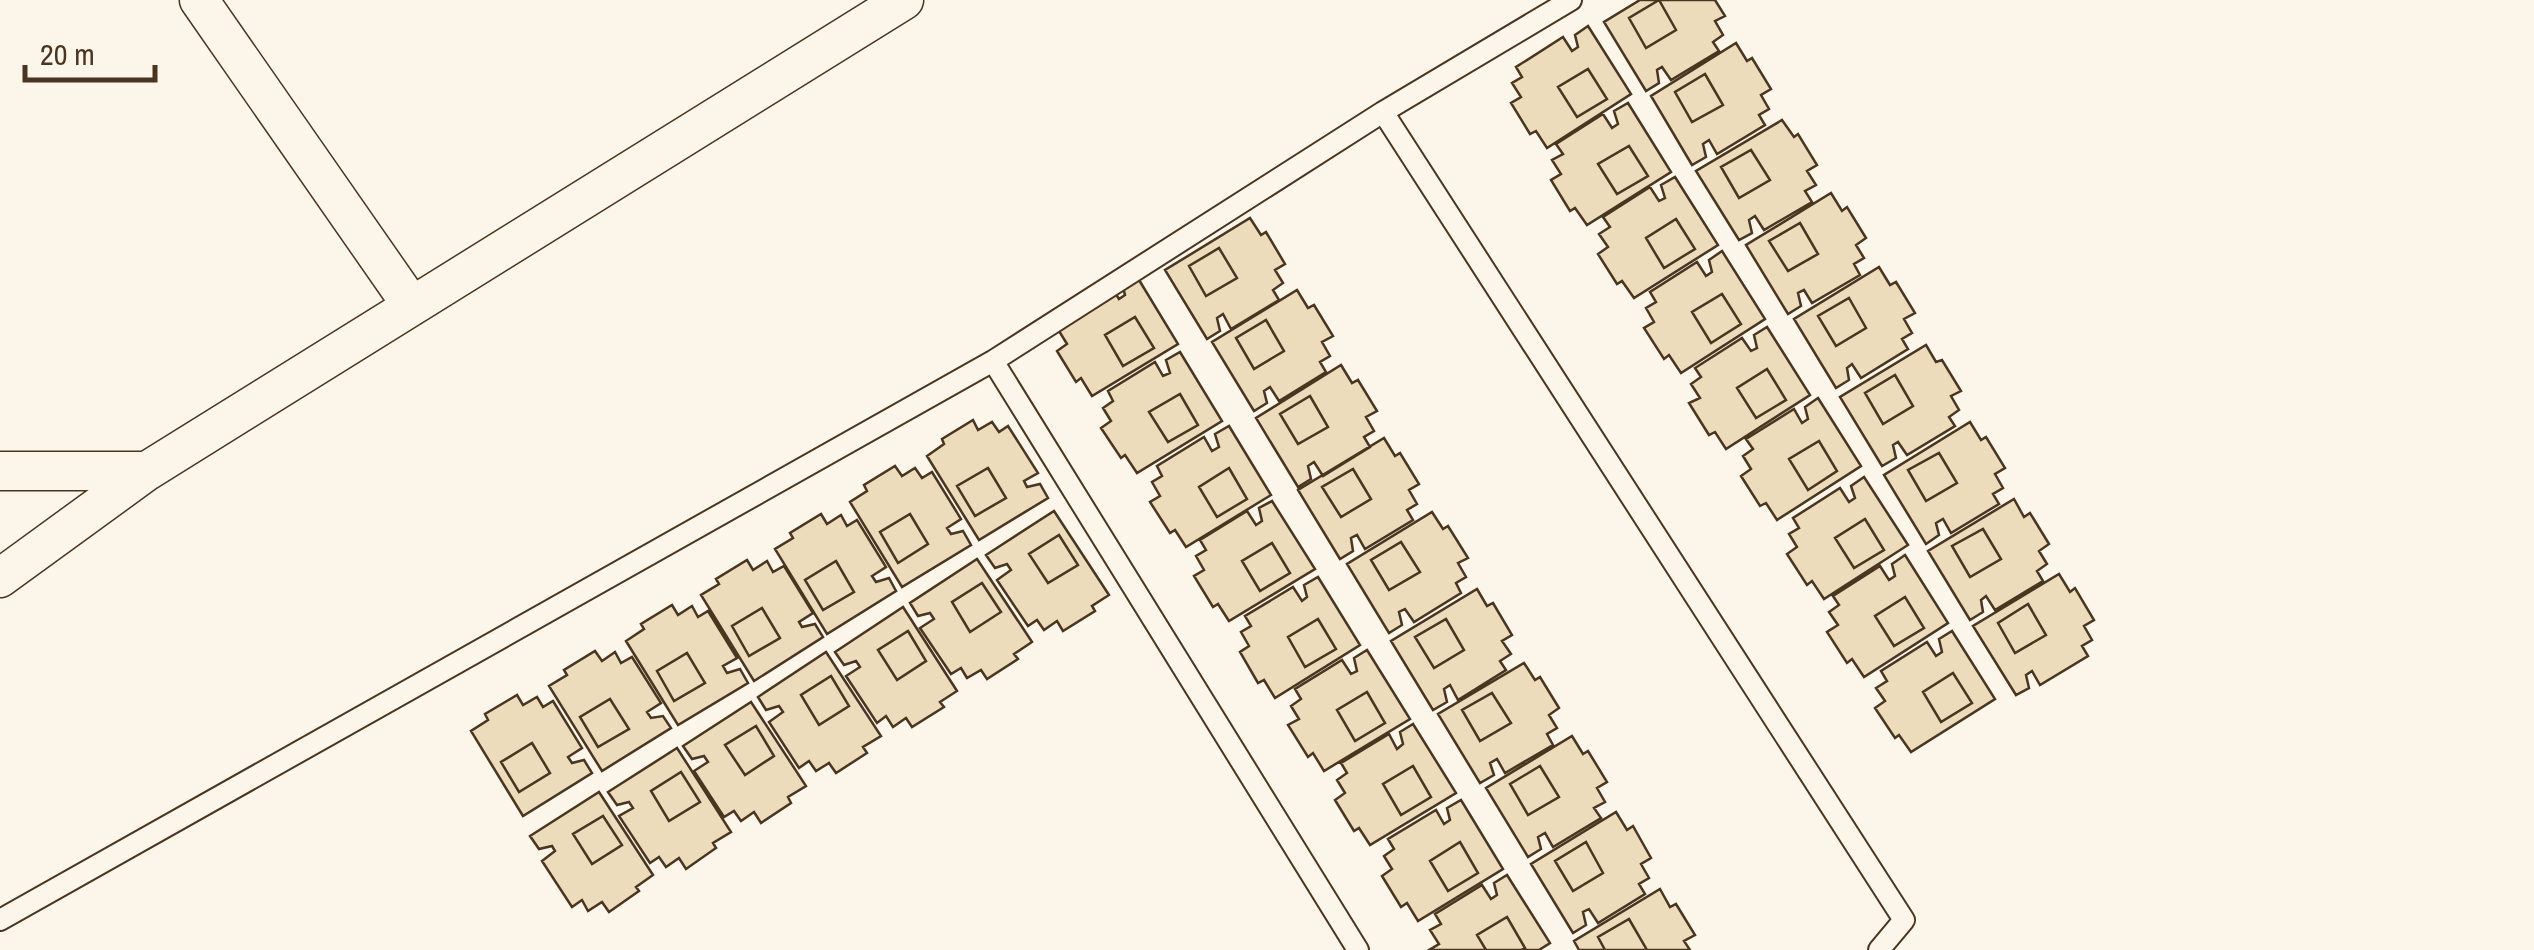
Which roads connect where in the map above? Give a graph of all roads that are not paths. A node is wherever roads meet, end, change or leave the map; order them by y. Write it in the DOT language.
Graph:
graph roads {
  1 [pos="199,0"];
  2 [pos="904,0"];
  3 [pos="1572,0"];
  4 [pos="1383,112"];
  5 [pos="412,306"];
  6 [pos="993,361"];
  7 [pos="0,471"];
  8 [pos="148,471"];
  9 [pos="0,578"];
  10 [pos="0,920"];
  11 [pos="1358,950"];
  12 [pos="1879,950"];
  1 -- 5 [label="street"];
  2 -- 5 [label="street"];
  3 -- 4 [label="lane"];
  4 -- 6 [label="lane"];
  4 -- 12 [label="lane"];
  5 -- 8 [label="street"];
  6 -- 10 [label="lane"];
  6 -- 11 [label="lane"];
  7 -- 8 [label="street"];
  8 -- 9 [label="street"];
}
